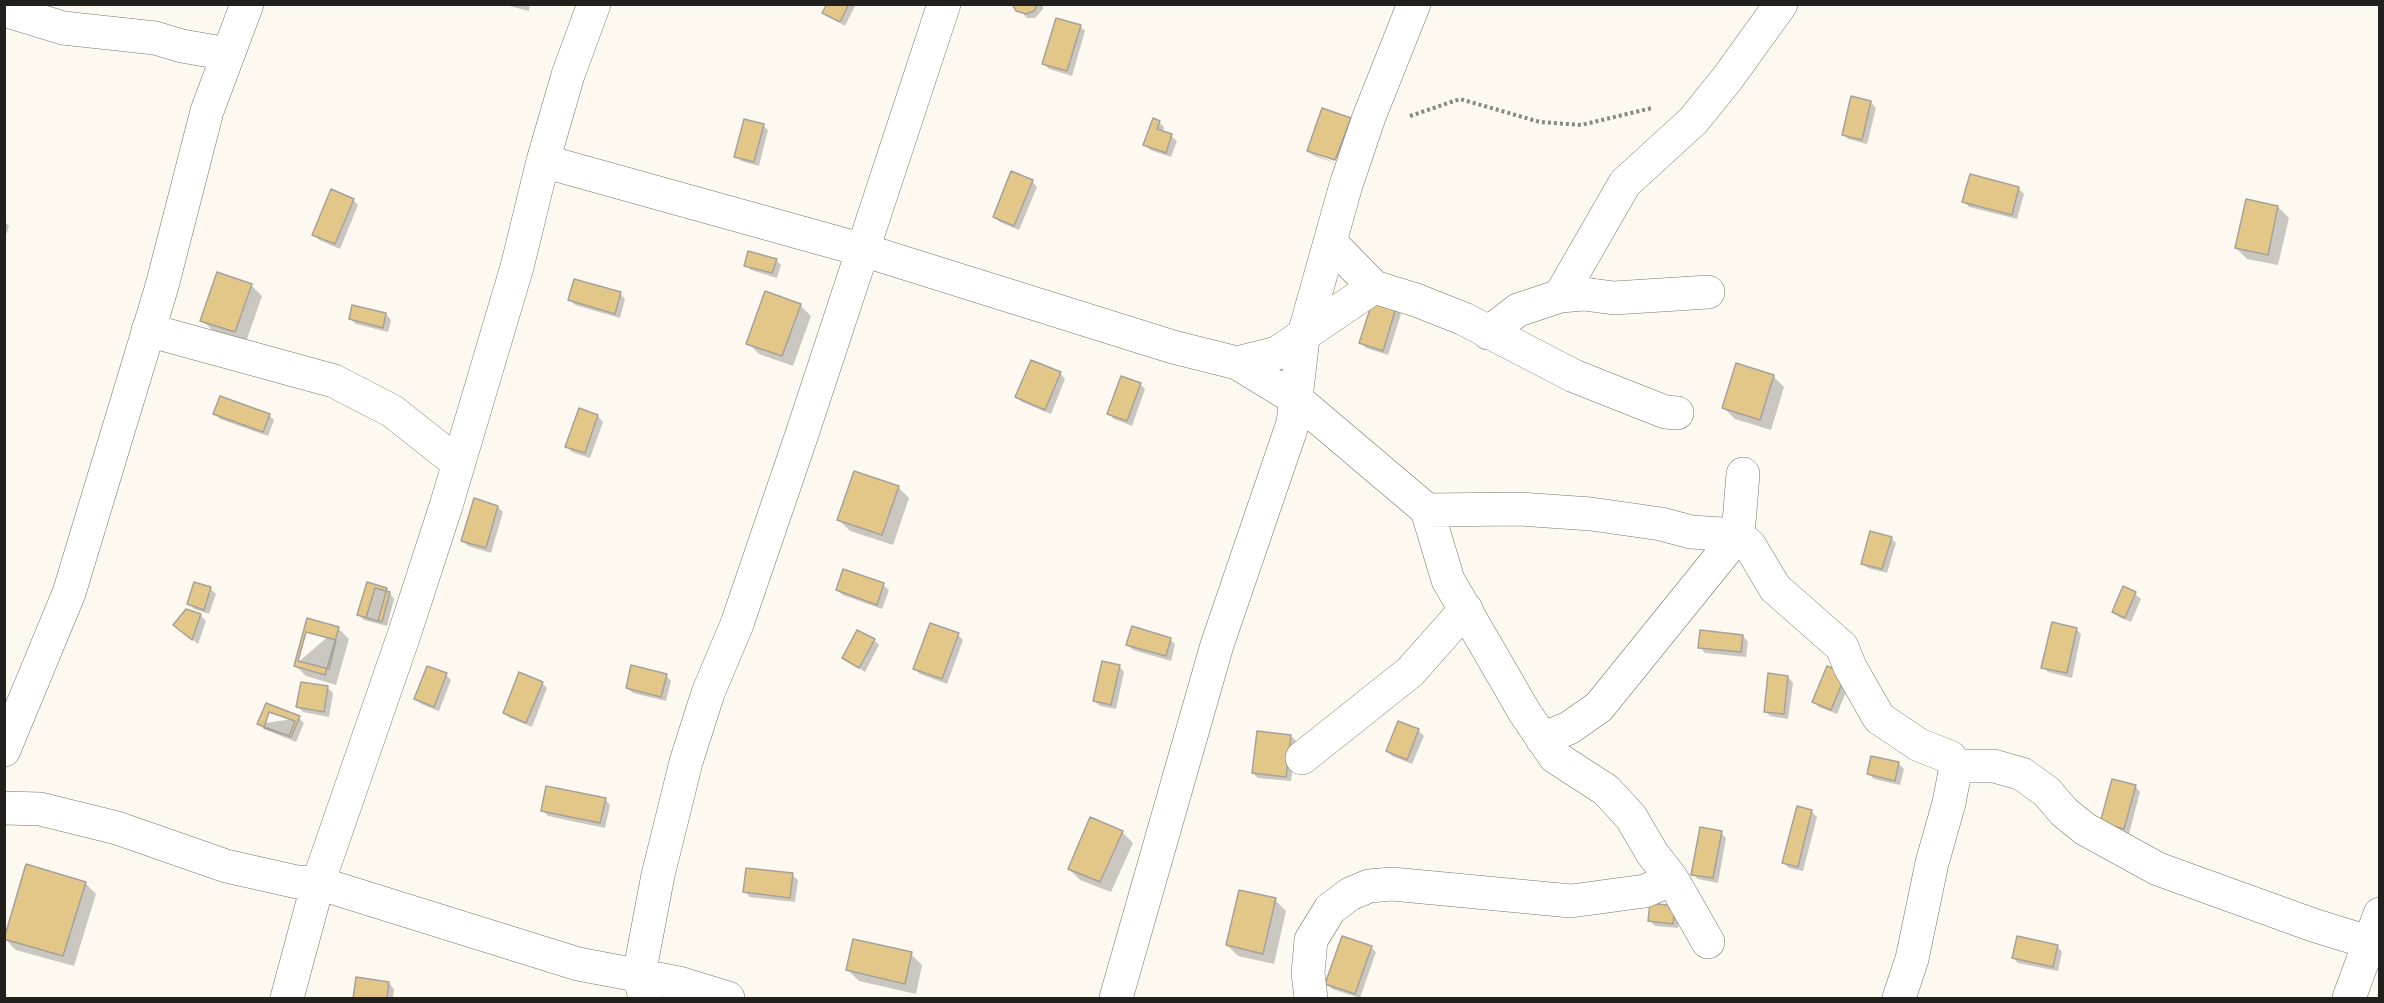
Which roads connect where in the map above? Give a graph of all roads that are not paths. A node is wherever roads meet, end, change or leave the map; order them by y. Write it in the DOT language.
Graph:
graph roads {
  1 [pos="247,4"];
  2 [pos="594,4"];
  3 [pos="944,4"];
  4 [pos="1414,4"];
  5 [pos="1781,4"];
  6 [pos="4,10"];
  7 [pos="228,54"];
  8 [pos="543,161"];
  9 [pos="1330,242"];
  10 [pos="863,250"];
  11 [pos="1374,287"];
  12 [pos="1708,292"];
  13 [pos="1560,296"];
  14 [pos="148,330"];
  15 [pos="1488,333"];
  16 [pos="1303,338"];
  17 [pos="1237,363"];
  18 [pos="1296,399"];
  19 [pos="1677,413"];
  20 [pos="458,463"];
  21 [pos="1743,474"];
  22 [pos="1426,510"];
  23 [pos="1738,535"];
  24 [pos="1466,609"];
  25 [pos="1542,739"];
  26 [pos="4,750"];
  27 [pos="1302,758"];
  28 [pos="1956,766"];
  29 [pos="4,808"];
  30 [pos="1672,879"];
  31 [pos="318,883"];
  32 [pos="2374,928"];
  33 [pos="1708,942"];
  34 [pos="642,987"];
  35 [pos="287,999"];
  36 [pos="728,999"];
  37 [pos="1116,999"];
  38 [pos="1311,999"];
  39 [pos="1899,999"];
  40 [pos="2349,999"];
  1 -- 7 [label="street"];
  2 -- 8 [label="street"];
  3 -- 10 [label="street"];
  4 -- 9 [label="street"];
  5 -- 13 [label="street"];
  6 -- 7 [label="street"];
  7 -- 14 [label="street"];
  8 -- 10 [label="street"];
  8 -- 20 [label="street"];
  9 -- 11 [label="street"];
  9 -- 16 [label="street"];
  10 -- 17 [label="street"];
  10 -- 34 [label="street"];
  11 -- 15 [label="street"];
  11 -- 16 [label="street"];
  12 -- 13 [label="street"];
  13 -- 15 [label="street"];
  14 -- 20 [label="street"];
  14 -- 26 [label="street"];
  15 -- 19 [label="street"];
  16 -- 17 [label="street"];
  16 -- 18 [label="street"];
  17 -- 18 [label="street"];
  18 -- 22 [label="street"];
  18 -- 37 [label="street"];
  20 -- 31 [label="street"];
  21 -- 23 [label="street"];
  22 -- 23 [label="street"];
  22 -- 24 [label="street"];
  23 -- 25 [label="street"];
  23 -- 28 [label="street"];
  24 -- 25 [label="street"];
  24 -- 27 [label="street"];
  25 -- 30 [label="street"];
  28 -- 32 [label="street"];
  28 -- 39 [label="street"];
  29 -- 31 [label="street"];
  30 -- 33 [label="street"];
  30 -- 38 [label="street"];
  31 -- 34 [label="street"];
  31 -- 35 [label="street"];
  32 -- 40 [label="street"];
  34 -- 36 [label="street"];
}
